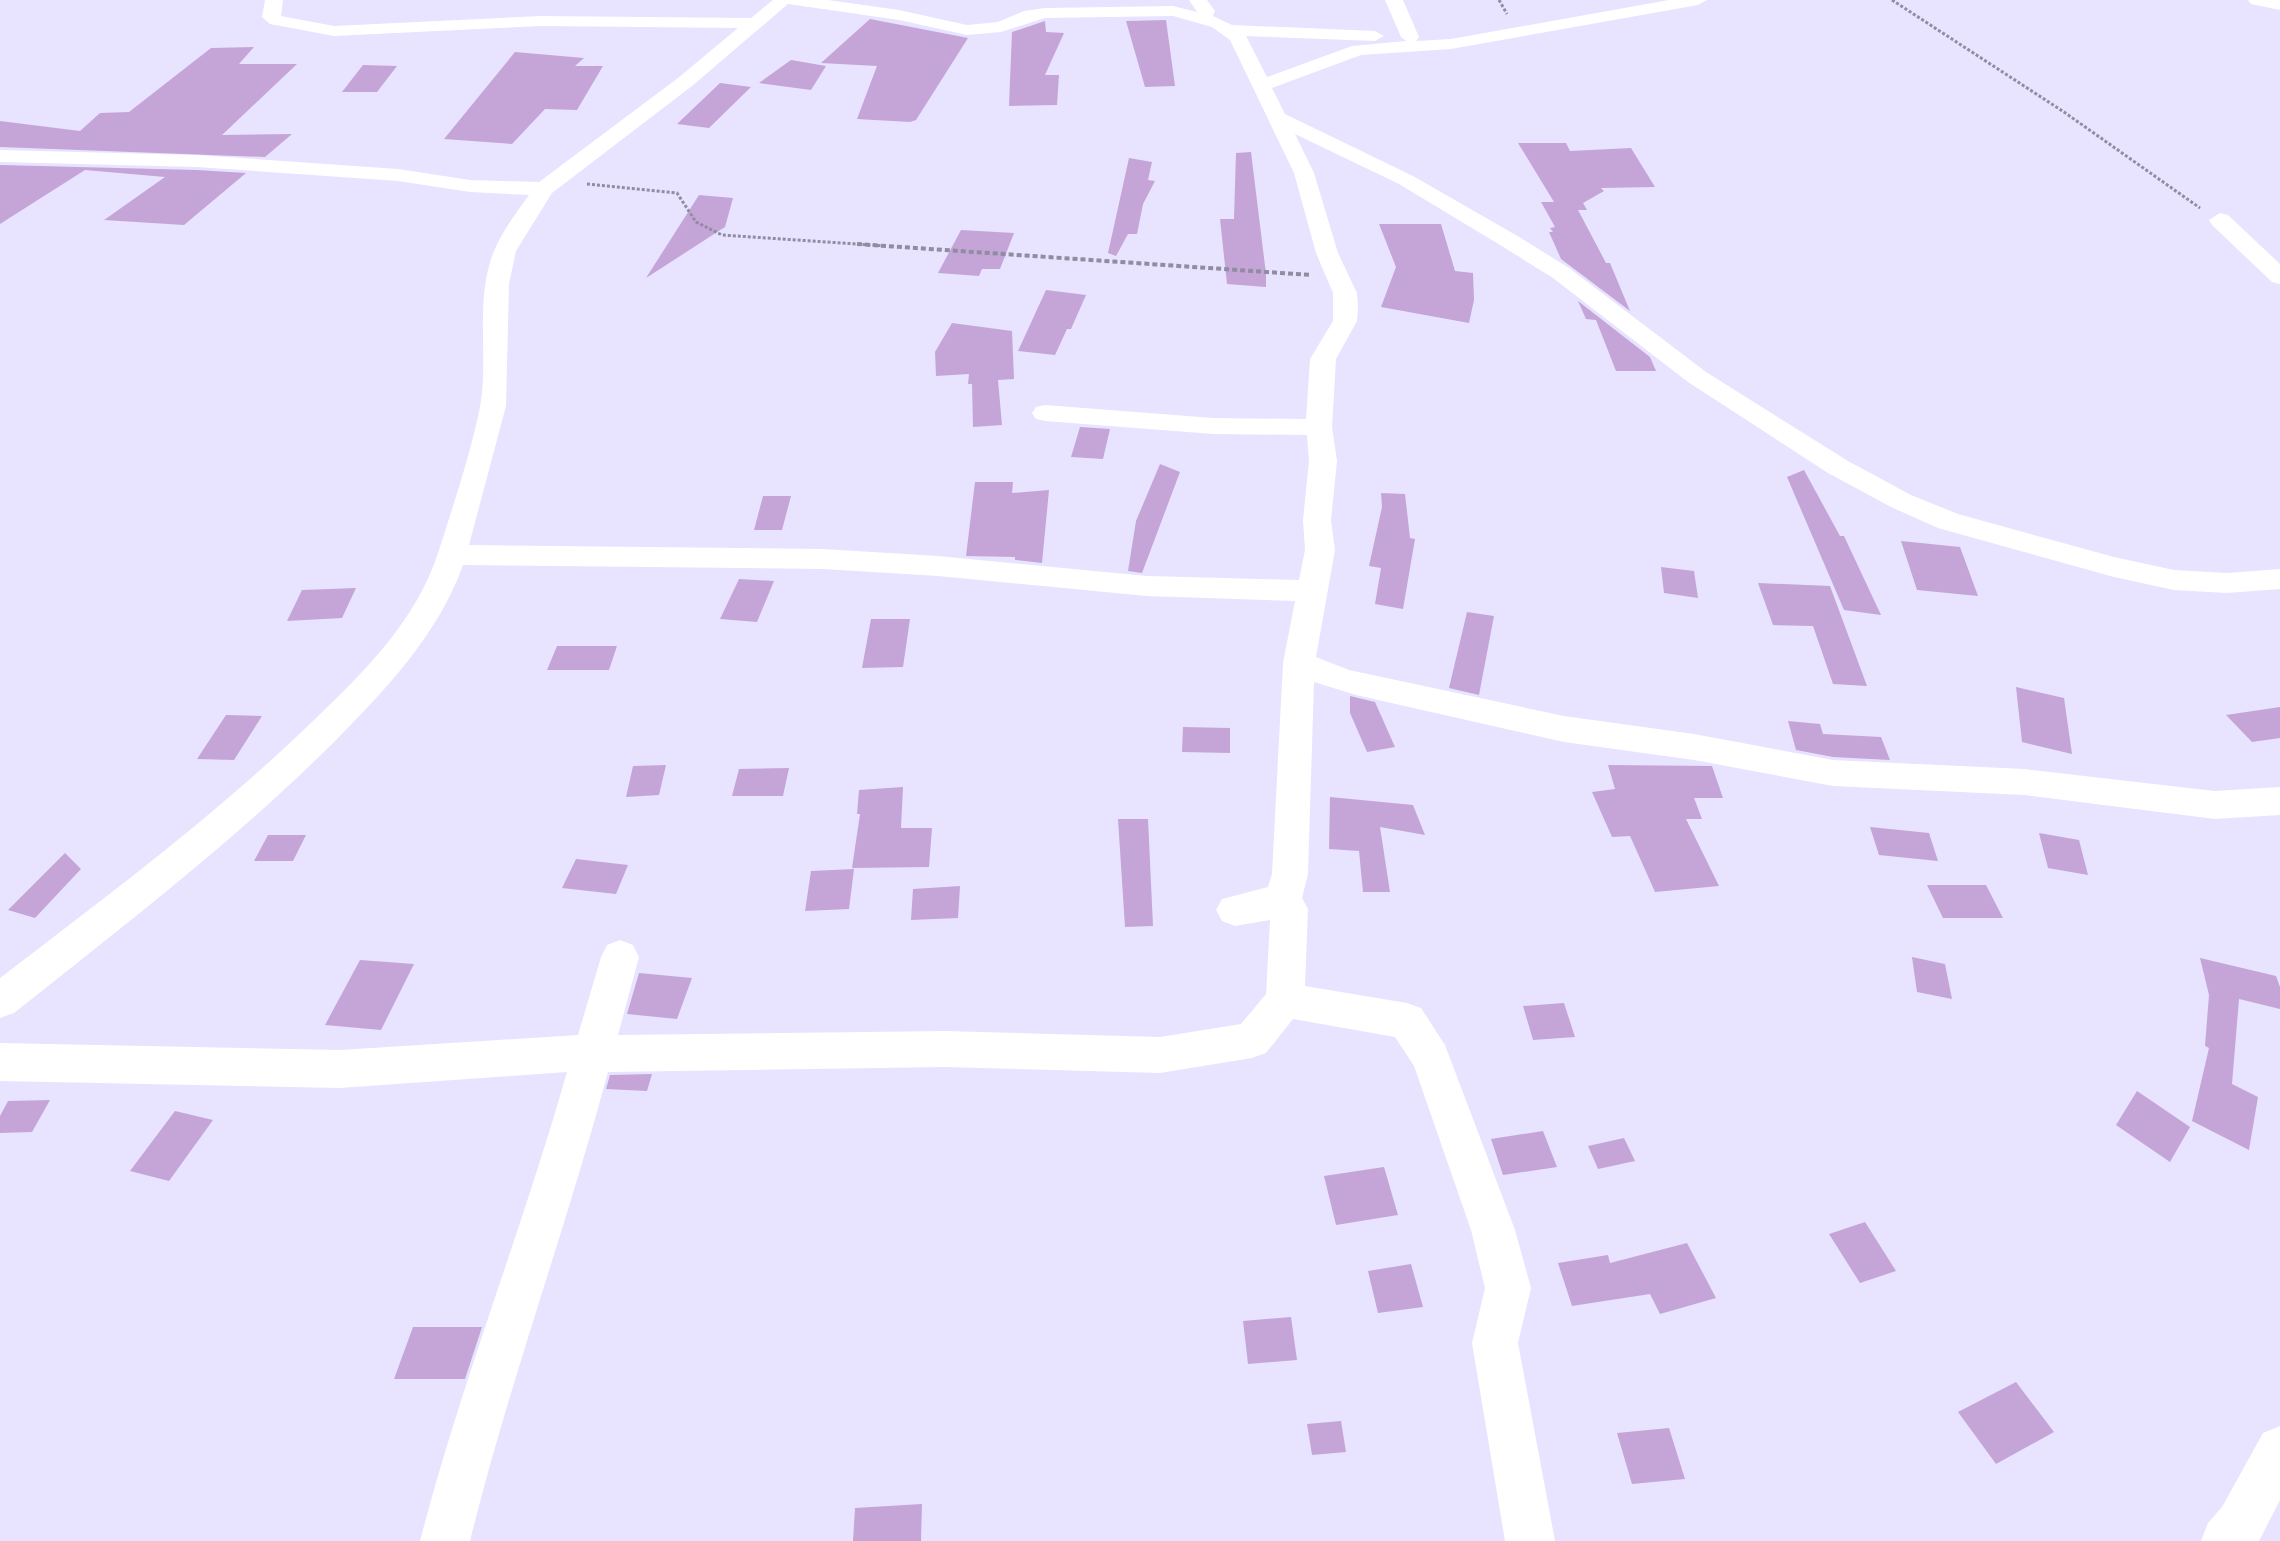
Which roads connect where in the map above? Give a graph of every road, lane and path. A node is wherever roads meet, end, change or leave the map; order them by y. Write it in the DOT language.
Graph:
graph roads {
  1 [pos="274,0"];
  2 [pos="783,0"];
  3 [pos="791,0"];
  4 [pos="1198,0"];
  5 [pos="1394,0"];
  6 [pos="1698,0"];
  7 [pos="1892,0"];
  8 [pos="2257,0"];
  9 [pos="2280,5"];
  10 [pos="753,23"];
  11 [pos="1216,24"];
  12 [pos="1410,37"];
  13 [pos="1488,37"];
  14 [pos="1261,86"];
  15 [pos="1274,116"];
  16 [pos="0,156"];
  17 [pos="550,185"];
  18 [pos="2220,220"];
  19 [pos="1340,277"];
  20 [pos="2280,277"];
  21 [pos="1045,413"];
  22 [pos="1319,427"];
  23 [pos="452,555"];
  24 [pos="2280,579"];
  25 [pos="1313,591"];
  26 [pos="1299,663"];
  27 [pos="2280,801"];
  28 [pos="1289,909"];
  29 [pos="1235,910"];
  30 [pos="620,957"];
  31 [pos="1285,1000"];
  32 [pos="0,1001"];
  33 [pos="592,1055"];
  34 [pos="0,1062"];
  35 [pos="2280,1450"];
  36 [pos="445,1541"];
  37 [pos="1530,1541"];
  38 [pos="2226,1541"];
  1 -- 10 [label="street"];
  2 -- 10 [label="street"];
  3 -- 11 [label="street"];
  4 -- 11 [label="street"];
  5 -- 12 [label="street"];
  6 -- 13 [label="street"];
  7 -- 18 [label="path"];
  8 -- 9 [label="street"];
  10 -- 17 [label="street"];
  11 -- 12 [label="street"];
  11 -- 14 [label="street"];
  12 -- 13 [label="street"];
  13 -- 14 [label="street"];
  14 -- 15 [label="street"];
  15 -- 19 [label="street"];
  15 -- 24 [label="street"];
  16 -- 17 [label="street"];
  17 -- 19 [label="path"];
  17 -- 23 [label="street"];
  18 -- 20 [label="street"];
  19 -- 22 [label="street"];
  21 -- 22 [label="street"];
  22 -- 25 [label="street"];
  23 -- 25 [label="street"];
  23 -- 32 [label="street"];
  25 -- 26 [label="street"];
  26 -- 27 [label="street"];
  26 -- 29 [label="street"];
  28 -- 31 [label="street"];
  30 -- 33 [label="street"];
  31 -- 33 [label="street"];
  31 -- 37 [label="street"];
  33 -- 34 [label="street"];
  33 -- 36 [label="street"];
  35 -- 38 [label="street"];
}
